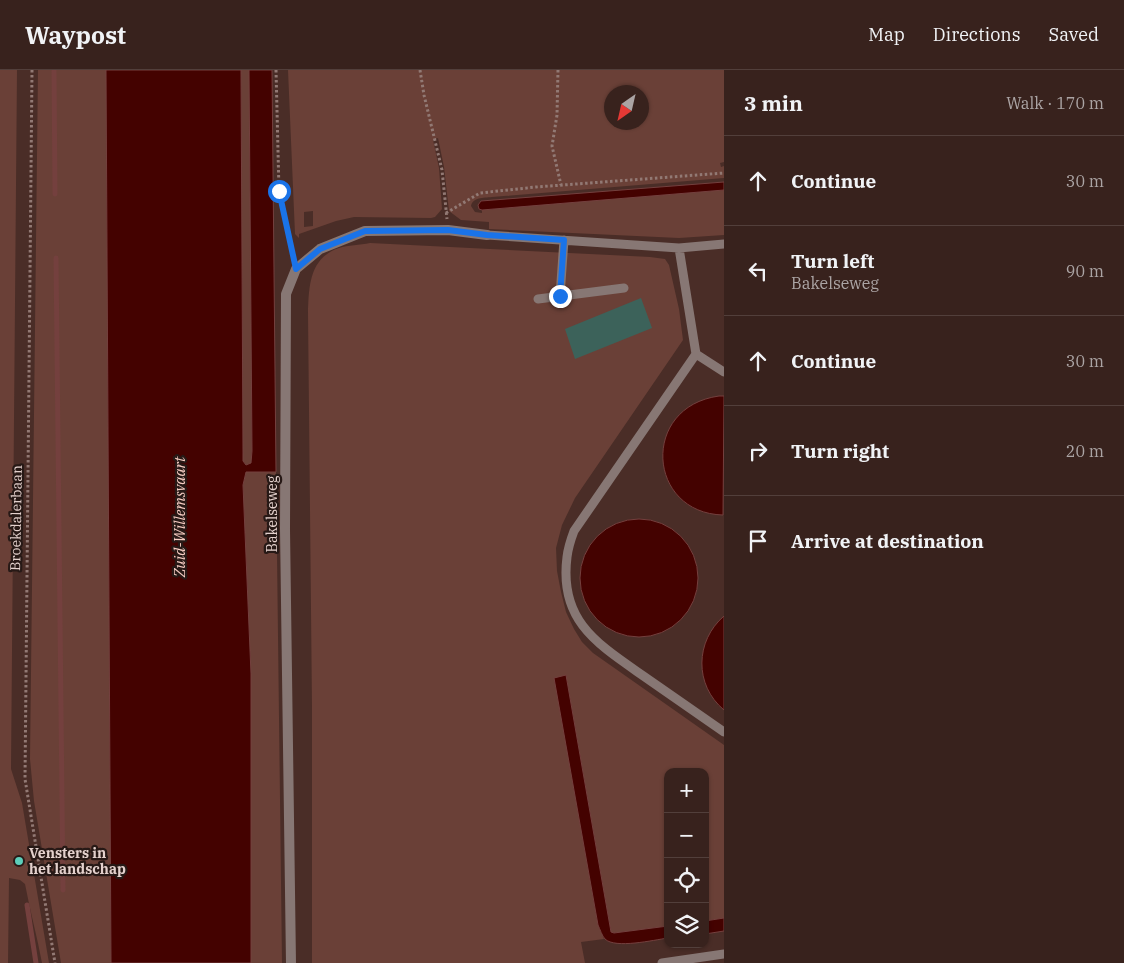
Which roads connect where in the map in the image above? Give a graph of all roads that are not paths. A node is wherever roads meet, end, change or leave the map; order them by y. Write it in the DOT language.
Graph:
graph roads {
  1 [pos="487,235"];
  2 [pos="564,240"];
  3 [pos="724,244"];
  4 [pos="679,248"];
  5 [pos="624,288"];
  6 [pos="560,296"];
  7 [pos="538,299"];
  8 [pos="696,354"];
  9 [pos="724,372"];
  10 [pos="724,732"];
  11 [pos="724,954"];
  12 [pos="291,963"];
  13 [pos="662,963"];
  1 -- 2 [label="lane"];
  1 -- 12 [label="street, Bakelseweg"];
  2 -- 4 [label="lane"];
  2 -- 6 [label="lane"];
  3 -- 4 [label="lane"];
  4 -- 8 [label="lane"];
  5 -- 6 [label="lane"];
  6 -- 7 [label="lane"];
  8 -- 9 [label="lane"];
  8 -- 10 [label="lane"];
  11 -- 13 [label="lane"];
}
